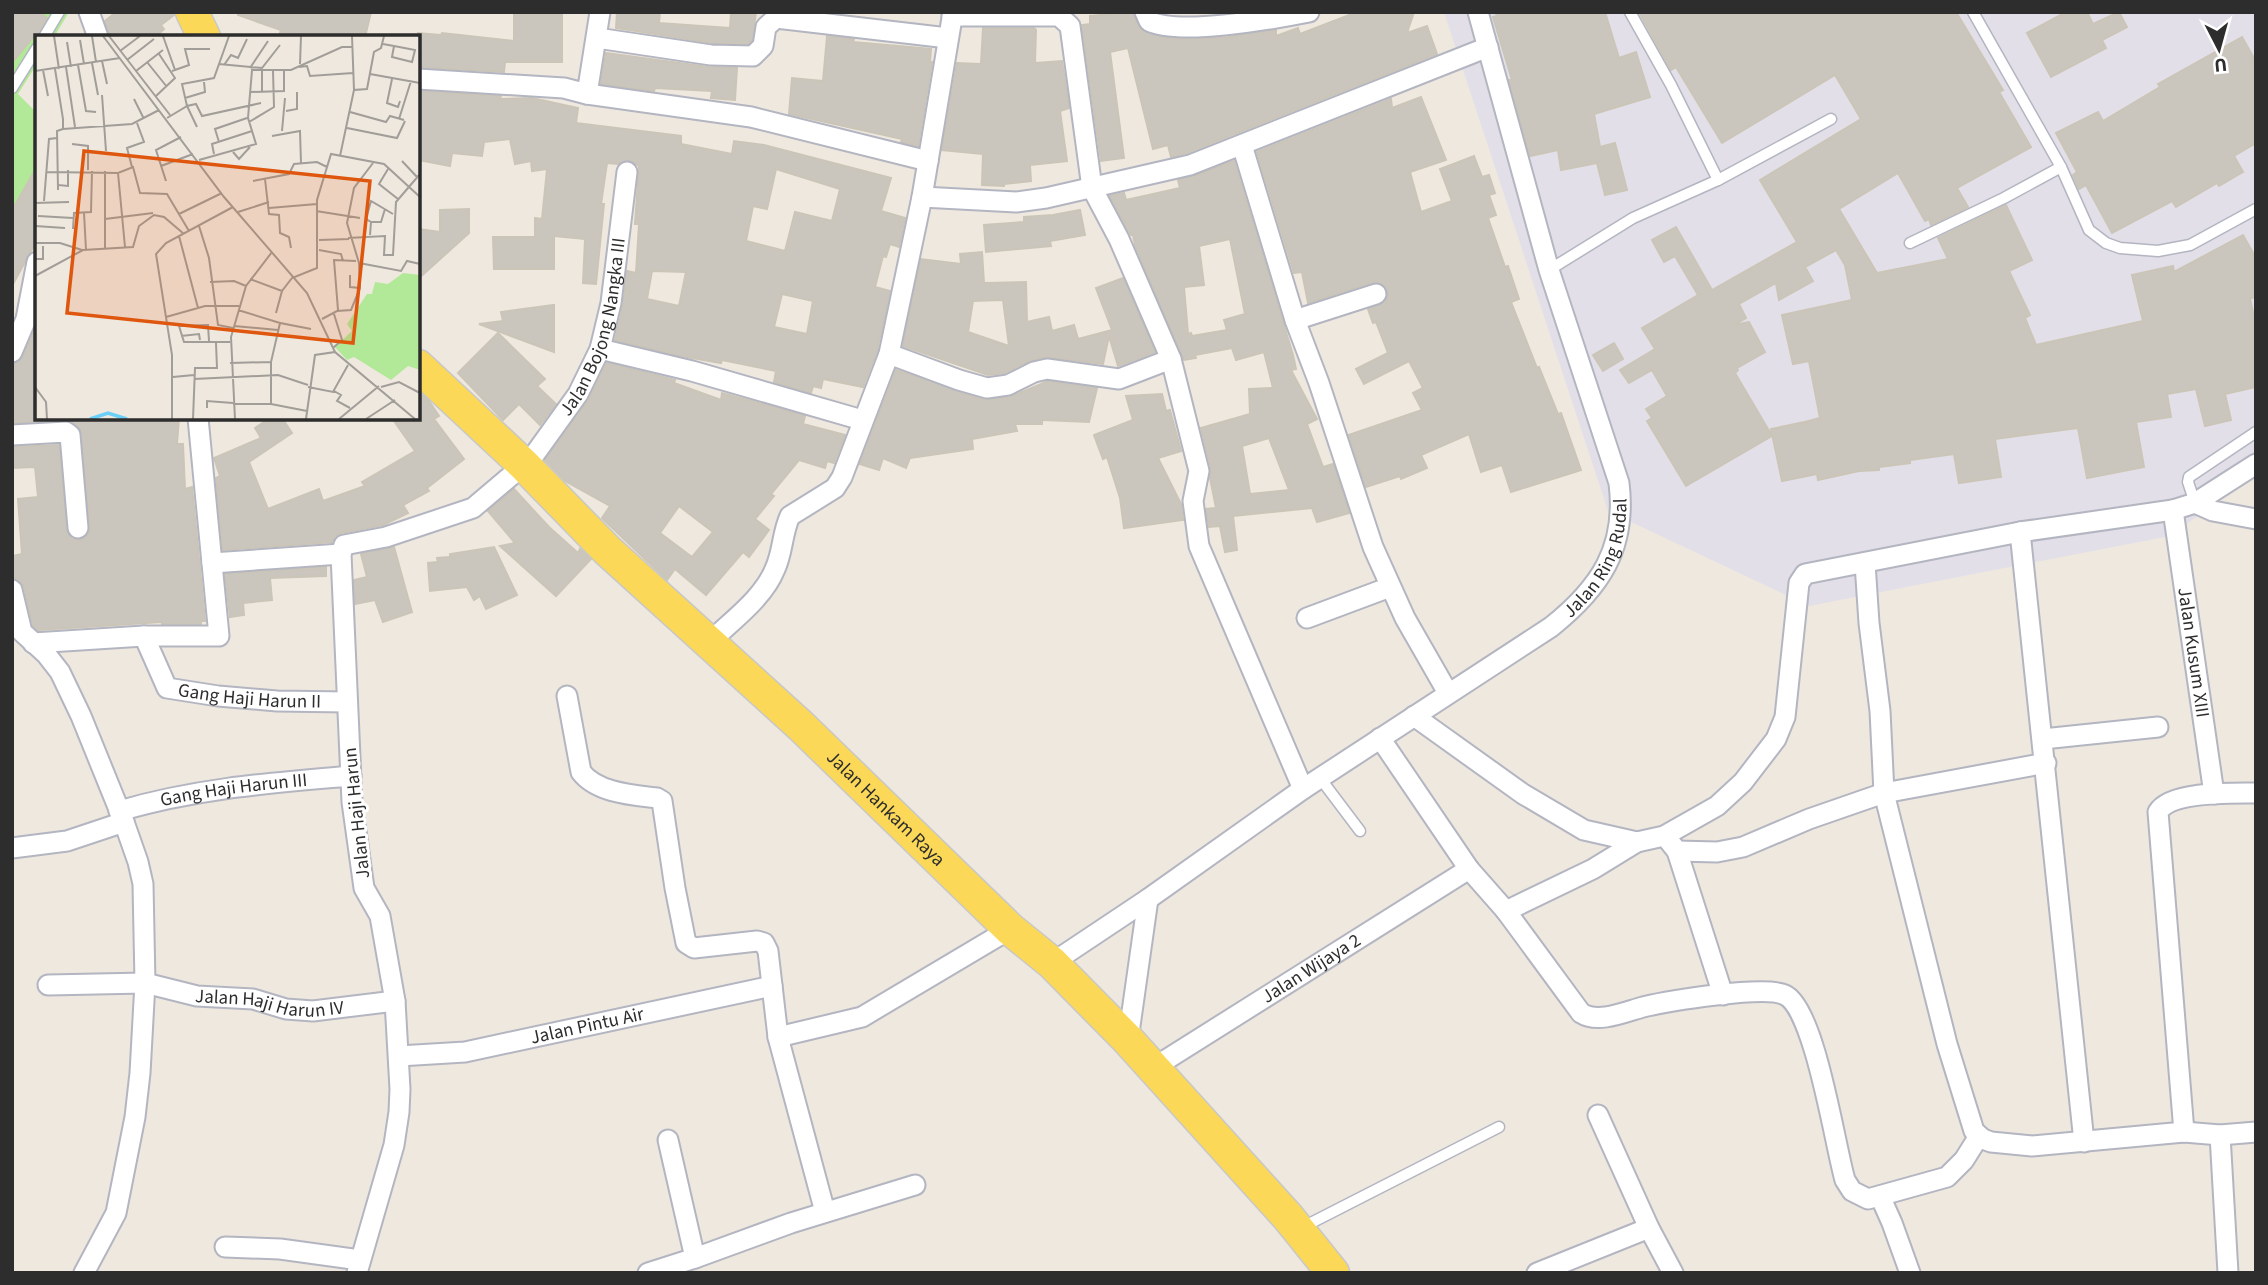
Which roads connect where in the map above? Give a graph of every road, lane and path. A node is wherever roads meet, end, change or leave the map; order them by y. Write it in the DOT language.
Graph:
graph roads {
  1 [pos="59,12"];
  2 [pos="89,12"];
  3 [pos="192,12"];
  4 [pos="600,12"];
  5 [pos="1145,12"];
  6 [pos="1309,12"];
  7 [pos="1478,12"];
  8 [pos="1630,12"];
  9 [pos="1974,13"];
  10 [pos="952,14"];
  11 [pos="774,15"];
  12 [pos="45,35"];
  13 [pos="97,35"];
  14 [pos="203,35"];
  15 [pos="597,38"];
  16 [pos="948,38"];
  17 [pos="1488,47"];
  18 [pos="35,51"];
  19 [pos="420,79"];
  20 [pos="12,88"];
  21 [pos="587,94"];
  22 [pos="1831,119"];
  23 [pos="1242,145"];
  24 [pos="928,161"];
  25 [pos="2061,167"];
  26 [pos="627,172"];
  27 [pos="1718,180"];
  28 [pos="1092,188"];
  29 [pos="922,197"];
  30 [pos="2256,209"];
  31 [pos="1910,243"];
  32 [pos="1549,270"];
  33 [pos="35,272"];
  34 [pos="1376,294"];
  35 [pos="1295,320"];
  36 [pos="600,349"];
  37 [pos="12,352"];
  38 [pos="889,354"];
  39 [pos="1171,359"];
  40 [pos="420,368"];
  41 [pos="198,420"];
  42 [pos="862,420"];
  43 [pos="2256,432"];
  44 [pos="12,435"];
  45 [pos="2256,464"];
  46 [pos="524,465"];
  47 [pos="2195,503"];
  48 [pos="2173,510"];
  49 [pos="2256,519"];
  50 [pos="78,528"];
  51 [pos="2020,532"];
  52 [pos="341,554"];
  53 [pos="1865,562"];
  54 [pos="212,563"];
  55 [pos="1390,587"];
  56 [pos="12,590"];
  57 [pos="1307,618"];
  58 [pos="23,635"];
  59 [pos="144,636"];
  60 [pos="709,643"];
  61 [pos="1448,693"];
  62 [pos="567,696"];
  63 [pos="347,702"];
  64 [pos="1414,716"];
  65 [pos="2158,727"];
  66 [pos="1380,738"];
  67 [pos="2043,739"];
  68 [pos="2046,763"];
  69 [pos="351,776"];
  70 [pos="1320,778"];
  71 [pos="1303,789"];
  72 [pos="1884,793"];
  73 [pos="2256,793"];
  74 [pos="2214,794"];
  75 [pos="121,816"];
  76 [pos="1360,831"];
  77 [pos="1664,836"];
  78 [pos="1637,842"];
  79 [pos="12,848"];
  80 [pos="1677,851"];
  81 [pos="1469,869"];
  82 [pos="1148,899"];
  83 [pos="1506,911"];
  84 [pos="1010,929"];
  85 [pos="1052,963"];
  86 [pos="145,983"];
  87 [pos="48,985"];
  88 [pos="772,986"];
  89 [pos="1723,995"];
  90 [pos="395,1001"];
  91 [pos="778,1037"];
  92 [pos="1128,1040"];
  93 [pos="399,1056"];
  94 [pos="1153,1068"];
  95 [pos="1598,1115"];
  96 [pos="1499,1127"];
  97 [pos="2184,1132"];
  98 [pos="2256,1132"];
  99 [pos="2220,1135"];
  100 [pos="1979,1136"];
  101 [pos="668,1140"];
  102 [pos="2084,1142"];
  103 [pos="915,1185"];
  104 [pos="1880,1196"];
  105 [pos="825,1212"];
  106 [pos="1649,1228"];
  107 [pos="1298,1230"];
  108 [pos="225,1247"];
  109 [pos="695,1258"];
  110 [pos="359,1266"];
  111 [pos="84,1273"];
  112 [pos="648,1273"];
  113 [pos="1333,1273"];
  114 [pos="1537,1273"];
  115 [pos="1673,1273"];
  116 [pos="1910,1273"];
  117 [pos="2228,1273"];
  1 -- 12 [label="lane"];
  2 -- 13 [label="street"];
  3 -- 14 [label="main road"];
  4 -- 15 [label="street"];
  5 -- 6 [label="street"];
  7 -- 17 [label="street, Jalan Ring Rudal"];
  8 -- 27 [label="lane"];
  9 -- 25 [label="lane"];
  10 -- 16 [label="street"];
  10 -- 28 [label="street"];
  11 -- 15 [label="street"];
  11 -- 16 [label="street"];
  15 -- 21 [label="street"];
  16 -- 24 [label="street"];
  17 -- 23 [label="street"];
  17 -- 32 [label="street, Jalan Ring Rudal"];
  18 -- 20 [label="lane"];
  19 -- 21 [label="street"];
  21 -- 24 [label="street"];
  22 -- 27 [label="lane"];
  23 -- 28 [label="street"];
  23 -- 35 [label="street"];
  24 -- 29 [label="street"];
  25 -- 30 [label="lane"];
  25 -- 31 [label="lane"];
  26 -- 36 [label="street, Jalan Bojong Nangka III"];
  27 -- 32 [label="lane"];
  28 -- 29 [label="street"];
  28 -- 39 [label="street"];
  29 -- 38 [label="street"];
  32 -- 61 [label="street, Jalan Ring Rudal"];
  33 -- 37 [label="street"];
  34 -- 35 [label="street"];
  35 -- 55 [label="street"];
  36 -- 42 [label="street"];
  36 -- 46 [label="street, Jalan Bojong Nangka III"];
  38 -- 39 [label="street"];
  38 -- 42 [label="street"];
  39 -- 71 [label="street"];
  40 -- 46 [label="main road, Jalan Hankam Raya"];
  41 -- 54 [label="street"];
  42 -- 60 [label="street"];
  43 -- 47 [label="lane"];
  44 -- 50 [label="street"];
  45 -- 47 [label="street"];
  46 -- 52 [label="street"];
  46 -- 60 [label="main road, Jalan Hankam Raya"];
  47 -- 48 [label="street"];
  47 -- 49 [label="street"];
  48 -- 51 [label="street"];
  48 -- 74 [label="street, Jalan Kusum XIII"];
  51 -- 53 [label="street"];
  51 -- 67 [label="street"];
  52 -- 54 [label="street"];
  52 -- 63 [label="street, Jalan Haji Harun"];
  53 -- 72 [label="street"];
  53 -- 77 [label="street"];
  54 -- 59 [label="street"];
  55 -- 57 [label="street"];
  55 -- 61 [label="street"];
  56 -- 58 [label="street"];
  58 -- 59 [label="street"];
  58 -- 75 [label="street"];
  59 -- 63 [label="street, Gang Haji Harun II"];
  60 -- 84 [label="main road, Jalan Hankam Raya"];
  61 -- 64 [label="street, Jalan Ring Rudal"];
  62 -- 88 [label="street"];
  63 -- 69 [label="street, Jalan Haji Harun"];
  64 -- 66 [label="street, Jalan Ring Rudal"];
  64 -- 78 [label="street"];
  65 -- 67 [label="street"];
  66 -- 70 [label="street, Jalan Ring Rudal"];
  66 -- 81 [label="street"];
  67 -- 68 [label="street"];
  68 -- 72 [label="street"];
  68 -- 102 [label="street"];
  69 -- 75 [label="street, Gang Haji Harun III"];
  69 -- 90 [label="street, Jalan Haji Harun"];
  70 -- 71 [label="street, Jalan Ring Rudal"];
  70 -- 76 [label="lane"];
  71 -- 82 [label="street, Jalan Ring Rudal"];
  72 -- 80 [label="street"];
  72 -- 100 [label="street"];
  73 -- 74 [label="street"];
  74 -- 97 [label="street"];
  75 -- 79 [label="street, Gang Haji Harun III"];
  75 -- 86 [label="street"];
  77 -- 78 [label="street"];
  77 -- 80 [label="street"];
  78 -- 83 [label="street"];
  80 -- 89 [label="street"];
  81 -- 83 [label="street"];
  81 -- 94 [label="street, Jalan Wijaya 2"];
  82 -- 85 [label="street, Jalan Ring Rudal"];
  82 -- 92 [label="street"];
  83 -- 89 [label="street"];
  84 -- 85 [label="main road, Jalan Hankam Raya"];
  84 -- 91 [label="street"];
  85 -- 92 [label="main road, Jalan Hankam Raya"];
  86 -- 87 [label="street, Jalan Haji Harun IV"];
  86 -- 90 [label="street, Jalan Haji Harun IV"];
  86 -- 111 [label="street"];
  88 -- 91 [label="street"];
  88 -- 93 [label="street, Jalan Pintu Air"];
  89 -- 104 [label="street"];
  90 -- 93 [label="street, Jalan Haji Harun"];
  91 -- 105 [label="street"];
  92 -- 94 [label="main road, Jalan Hankam Raya"];
  93 -- 110 [label="street, Jalan Haji Harun"];
  94 -- 107 [label="main road, Jalan Hankam Raya"];
  95 -- 106 [label="street"];
  96 -- 107 [label="lane"];
  97 -- 99 [label="street"];
  97 -- 102 [label="street"];
  98 -- 99 [label="street"];
  99 -- 117 [label="street"];
  100 -- 102 [label="street"];
  100 -- 104 [label="street"];
  101 -- 109 [label="street"];
  103 -- 105 [label="street"];
  104 -- 116 [label="street"];
  105 -- 109 [label="street"];
  106 -- 114 [label="street"];
  106 -- 115 [label="street"];
  107 -- 113 [label="main road, Jalan Hankam Raya"];
  108 -- 110 [label="street"];
  109 -- 112 [label="street"];
}
